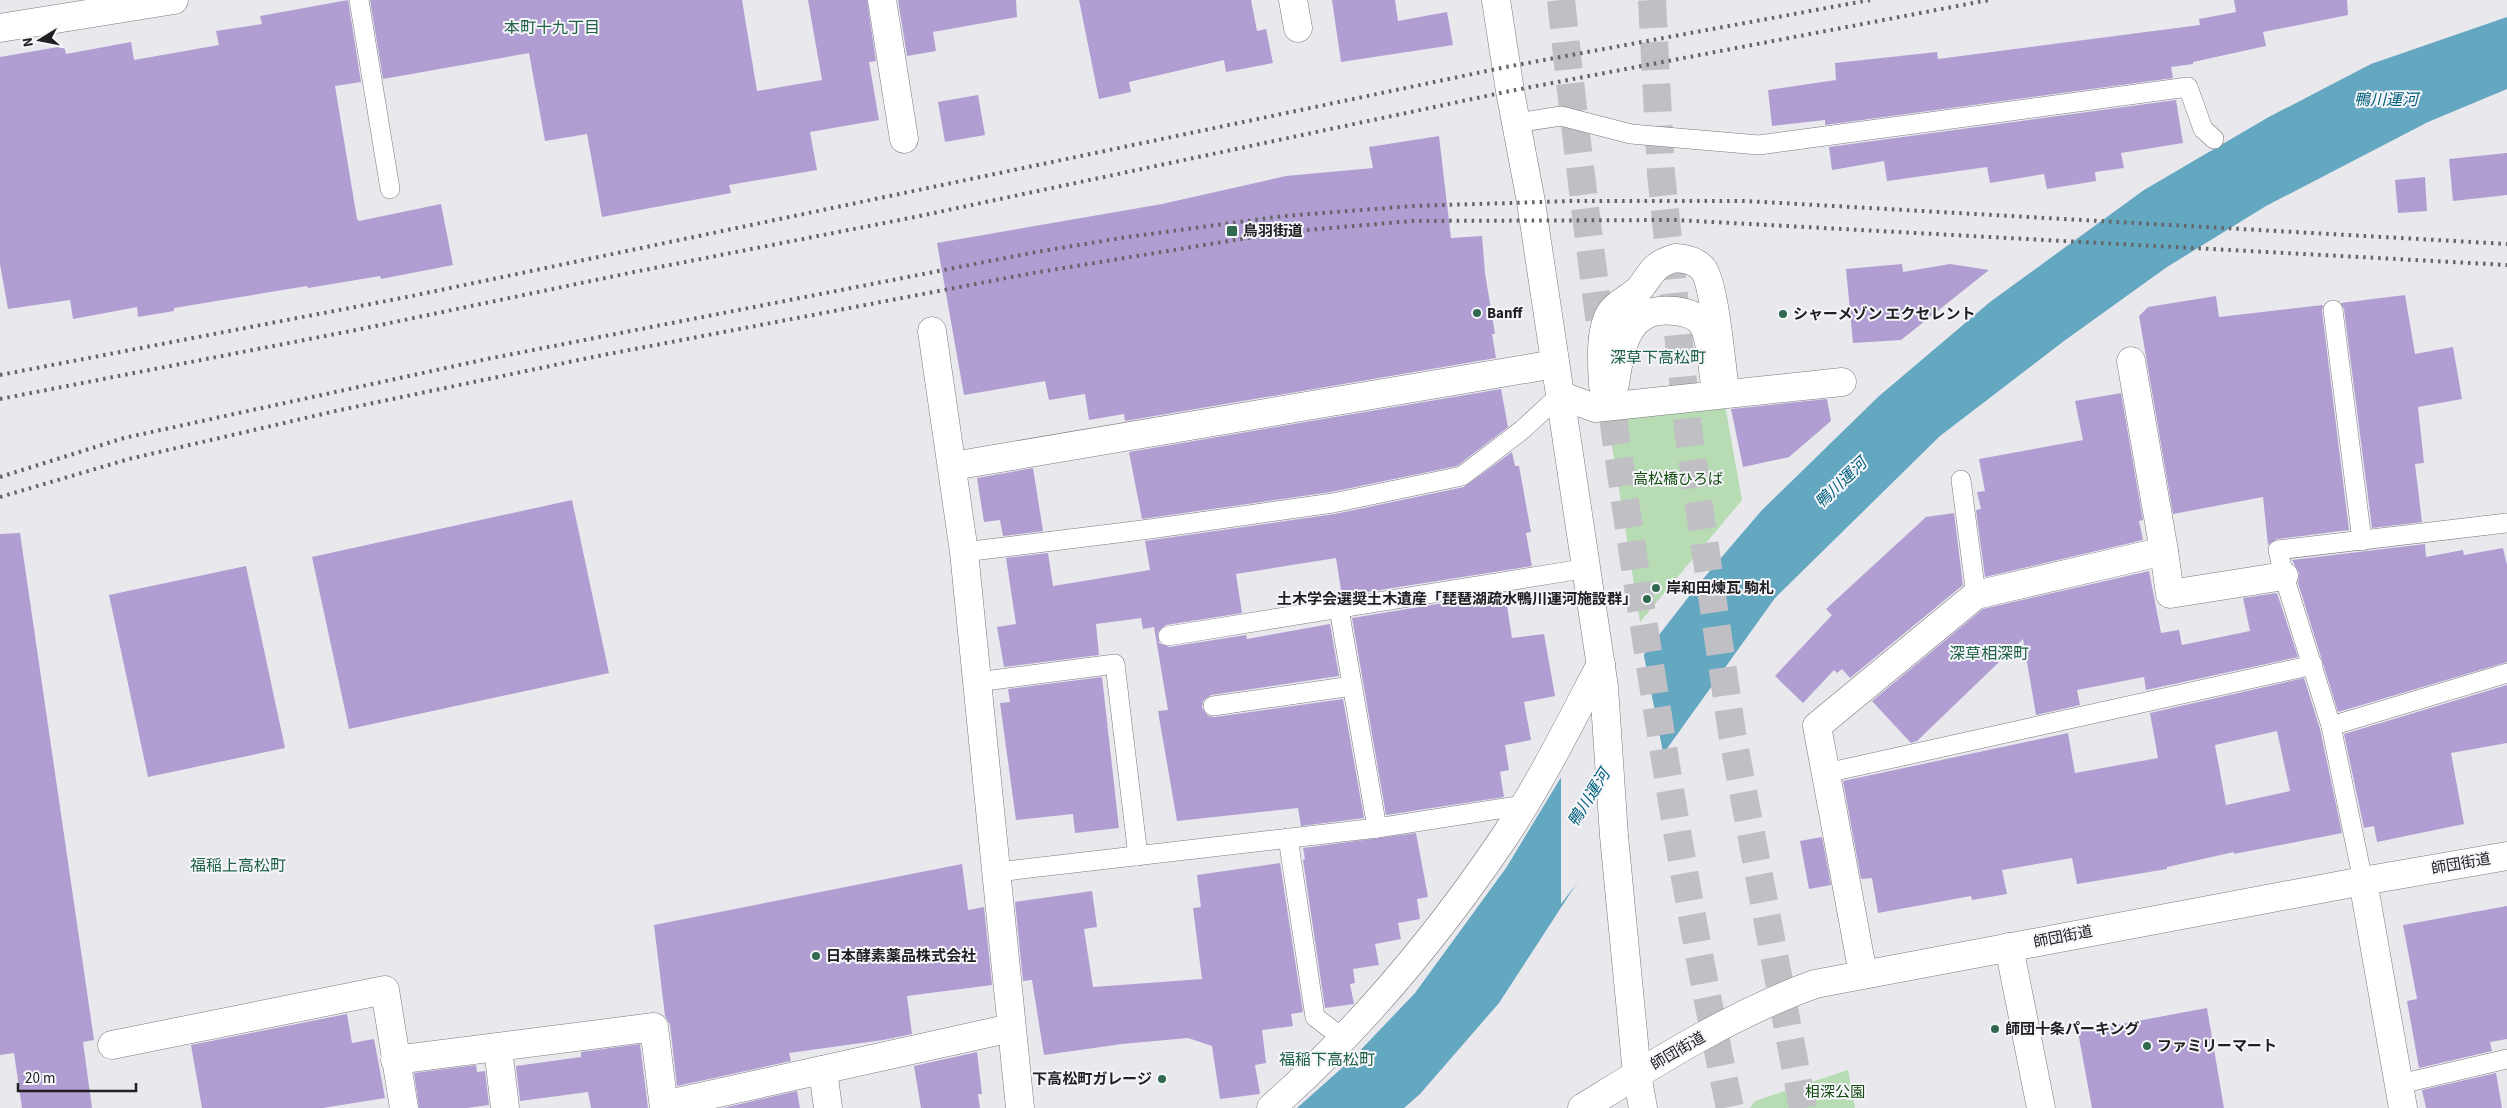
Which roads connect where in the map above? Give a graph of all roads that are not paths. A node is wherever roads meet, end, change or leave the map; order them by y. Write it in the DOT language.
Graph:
graph roads {
  1 [pos="174,0"];
  2 [pos="359,0"];
  3 [pos="882,0"];
  4 [pos="1293,0"];
  5 [pos="1496,0"];
  6 [pos="0,28"];
  7 [pos="1298,28"];
  8 [pos="1516,123"];
  9 [pos="904,139"];
  10 [pos="2214,139"];
  11 [pos="390,188"];
  12 [pos="2333,310"];
  13 [pos="932,331"];
  14 [pos="2131,360"];
  15 [pos="1554,364"];
  16 [pos="1842,382"];
  17 [pos="1560,394"];
  18 [pos="1610,395"];
  19 [pos="1691,398"];
  20 [pos="953,466"];
  21 [pos="1961,480"];
  22 [pos="2507,523"];
  23 [pos="2362,541"];
  24 [pos="2164,551"];
  25 [pos="964,552"];
  26 [pos="1588,568"];
  27 [pos="2284,576"];
  28 [pos="1976,595"];
  29 [pos="1339,609"];
  30 [pos="1168,636"];
  31 [pos="2313,665"];
  32 [pos="2507,673"];
  33 [pos="1603,676"];
  34 [pos="977,682"];
  35 [pos="1352,686"];
  36 [pos="1213,706"];
  37 [pos="2331,726"];
  38 [pos="1826,773"];
  39 [pos="1524,805"];
  40 [pos="1377,828"];
  41 [pos="1288,838"];
  42 [pos="1138,856"];
  43 [pos="2507,856"];
  44 [pos="997,872"];
  45 [pos="2363,880"];
  46 [pos="2009,947"];
  47 [pos="1863,974"];
  48 [pos="1011,1028"];
  49 [pos="1344,1039"];
  50 [pos="112,1045"];
  51 [pos="498,1048"];
  52 [pos="2507,1059"];
  53 [pos="395,1060"];
  54 [pos="823,1070"];
  55 [pos="1637,1074"];
  56 [pos="2401,1096"];
  57 [pos="664,1107"];
  58 [pos="404,1108"];
  59 [pos="505,1108"];
  60 [pos="828,1108"];
  61 [pos="1020,1108"];
  62 [pos="1271,1108"];
  63 [pos="1582,1108"];
  64 [pos="1612,1108"];
  65 [pos="1633,1108"];
  66 [pos="1642,1108"];
  67 [pos="2041,1108"];
  1 -- 6 [label="street"];
  2 -- 11 [label="lane"];
  3 -- 9 [label="street"];
  4 -- 7 [label="street"];
  5 -- 8 [label="street"];
  8 -- 10 [label="lane"];
  8 -- 15 [label="street"];
  12 -- 23 [label="lane"];
  13 -- 20 [label="street"];
  14 -- 24 [label="street"];
  15 -- 17 [label="street"];
  15 -- 20 [label="street"];
  16 -- 19 [label="street"];
  17 -- 18 [label="street"];
  17 -- 25 [label="lane"];
  17 -- 26 [label="street"];
  18 -- 18 [label="street"];
  18 -- 19 [label="street"];
  18 -- 19 [label="street"];
  20 -- 25 [label="street"];
  21 -- 28 [label="lane"];
  22 -- 23 [label="lane"];
  23 -- 27 [label="lane"];
  24 -- 27 [label="street"];
  24 -- 28 [label="street"];
  25 -- 34 [label="street"];
  26 -- 29 [label="lane"];
  26 -- 33 [label="street"];
  27 -- 31 [label="lane"];
  28 -- 38 [label="street"];
  29 -- 30 [label="lane"];
  29 -- 35 [label="lane"];
  31 -- 37 [label="lane"];
  31 -- 38 [label="lane"];
  32 -- 37 [label="lane"];
  33 -- 39 [label="street"];
  33 -- 55 [label="street"];
  34 -- 42 [label="lane"];
  34 -- 44 [label="street"];
  35 -- 36 [label="lane"];
  35 -- 40 [label="lane"];
  37 -- 45 [label="lane"];
  38 -- 47 [label="street"];
  39 -- 40 [label="lane"];
  39 -- 49 [label="street"];
  40 -- 41 [label="lane"];
  41 -- 42 [label="lane"];
  41 -- 49 [label="lane"];
  42 -- 44 [label="lane"];
  43 -- 45 [label="street, 師団街道"];
  44 -- 48 [label="street"];
  45 -- 46 [label="street, 師団街道"];
  45 -- 56 [label="street"];
  46 -- 47 [label="street, 師団街道"];
  46 -- 67 [label="street"];
  47 -- 55 [label="street, 師団街道"];
  48 -- 54 [label="street"];
  48 -- 61 [label="street"];
  49 -- 62 [label="street"];
  50 -- 53 [label="street"];
  51 -- 53 [label="street"];
  51 -- 57 [label="street"];
  51 -- 59 [label="street"];
  52 -- 56 [label="lane"];
  53 -- 58 [label="street"];
  54 -- 57 [label="street"];
  54 -- 60 [label="street"];
  55 -- 63 [label="street, 師団街道"];
  55 -- 64 [label="street, 師団街道"];
  55 -- 65 [label="street"];
  55 -- 66 [label="street"];
}
